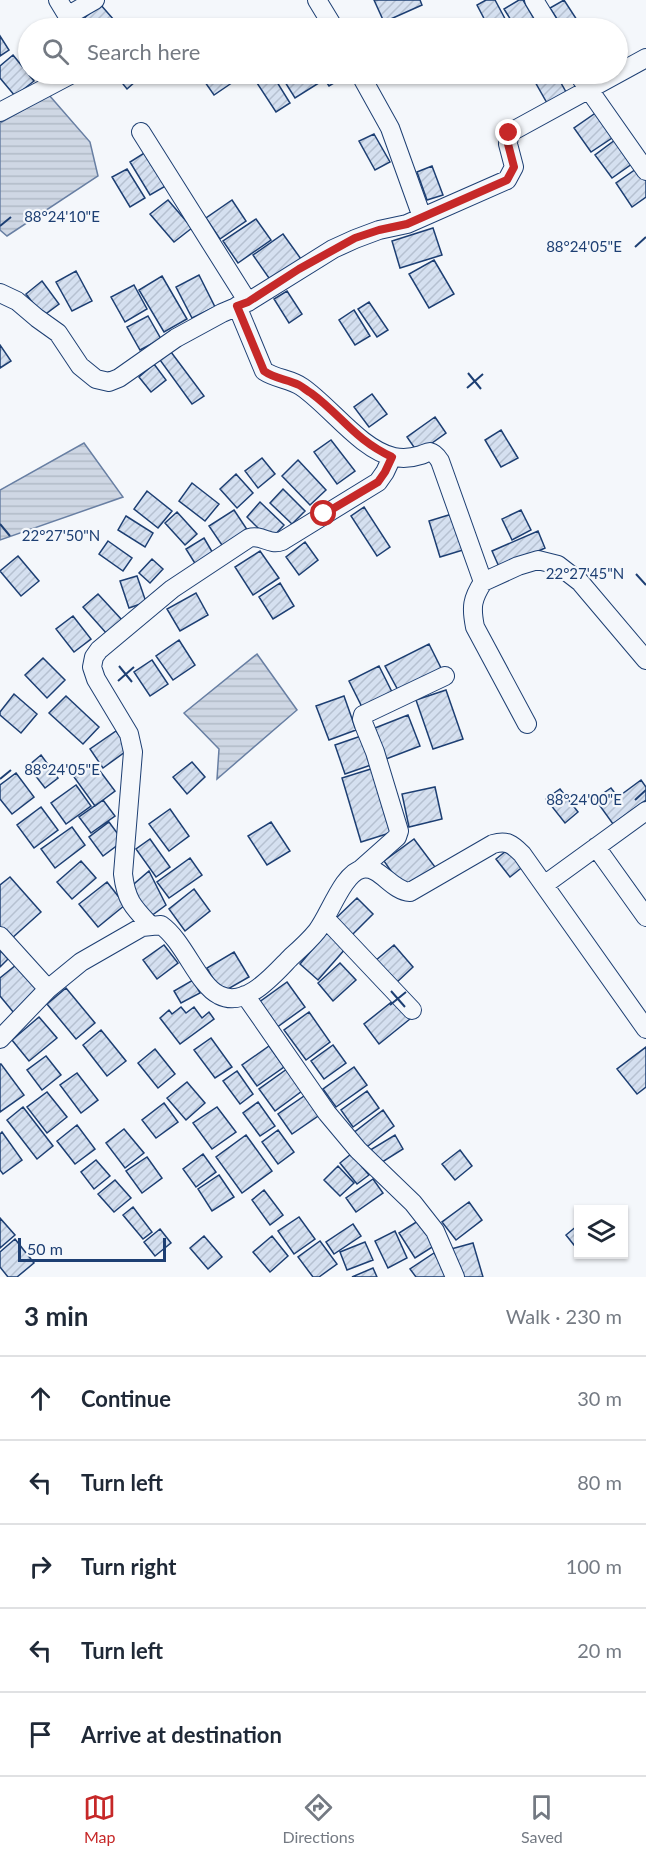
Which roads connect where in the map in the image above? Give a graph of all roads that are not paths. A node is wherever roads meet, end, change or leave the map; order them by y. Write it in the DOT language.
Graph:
graph roads {
  1 [pos="95,0"];
  2 [pos="317,0"];
  3 [pos="534,0"];
  4 [pos="67,15"];
  5 [pos="328,18"];
  6 [pos="545,18"];
  7 [pos="646,58"];
  8 [pos="628,68"];
  9 [pos="53,84"];
  10 [pos="366,84"];
  11 [pos="584,84"];
  12 [pos="599,84"];
  13 [pos="588,90"];
  14 [pos="0,111"];
  15 [pos="141,132"];
  16 [pos="646,171"];
  17 [pos="422,217"];
  18 [pos="0,293"];
  19 [pos="242,304"];
  20 [pos="392,457"];
  21 [pos="483,582"];
  22 [pos="646,660"];
  23 [pos="445,676"];
  24 [pos="527,724"];
  25 [pos="646,811"];
  26 [pos="596,847"];
  27 [pos="361,869"];
  28 [pos="544,885"];
  29 [pos="646,917"];
  30 [pos="325,918"];
  31 [pos="150,925"];
  32 [pos="0,936"];
  33 [pos="48,989"];
  34 [pos="244,995"];
  35 [pos="412,1010"];
  36 [pos="646,1029"];
  37 [pos="0,1039"];
  38 [pos="455,1277"];
  1 -- 4 [label="street"];
  2 -- 5 [label="street"];
  3 -- 6 [label="street"];
  7 -- 8 [label="street"];
  9 -- 14 [label="street"];
  10 -- 17 [label="street"];
  11 -- 13 [label="street"];
  12 -- 13 [label="street"];
  13 -- 16 [label="street"];
  13 -- 17 [label="street"];
  15 -- 19 [label="street"];
  17 -- 19 [label="street"];
  18 -- 19 [label="street"];
  19 -- 20 [label="street"];
  20 -- 21 [label="street"];
  20 -- 31 [label="street"];
  21 -- 22 [label="street"];
  21 -- 24 [label="street"];
  23 -- 27 [label="street"];
  25 -- 26 [label="street"];
  26 -- 28 [label="street"];
  26 -- 29 [label="street"];
  27 -- 28 [label="street"];
  27 -- 30 [label="street"];
  28 -- 36 [label="street"];
  30 -- 34 [label="street"];
  30 -- 35 [label="street"];
  31 -- 33 [label="street"];
  31 -- 34 [label="street"];
  32 -- 33 [label="street"];
  33 -- 37 [label="street"];
  34 -- 38 [label="street"];
}
